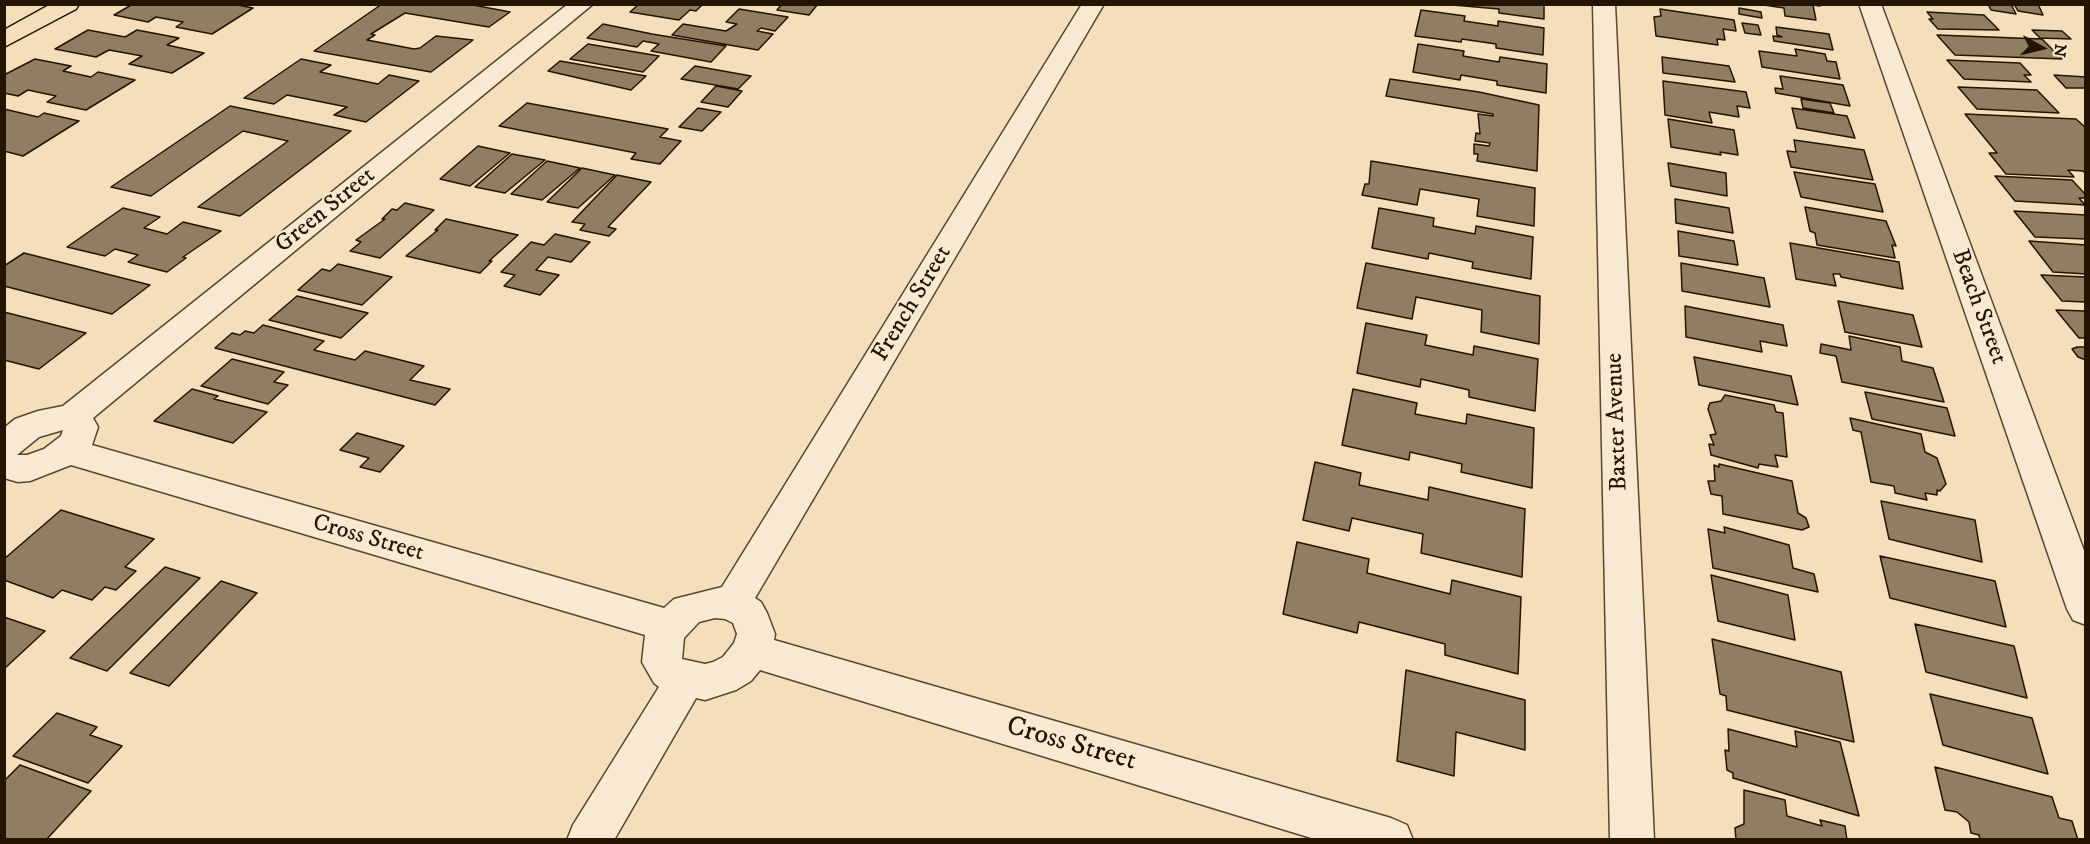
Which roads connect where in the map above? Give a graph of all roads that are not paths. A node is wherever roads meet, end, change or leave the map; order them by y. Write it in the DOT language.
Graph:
graph roads {
  1 [pos="582,4"];
  2 [pos="1094,4"];
  3 [pos="1604,4"];
  4 [pos="1870,4"];
  5 [pos="56,6"];
  6 [pos="4,22"];
  7 [pos="4,38"];
  8 [pos="69,435"];
  9 [pos="7,452"];
  10 [pos="732,603"];
  11 [pos="2085,609"];
  12 [pos="670,626"];
  13 [pos="752,651"];
  14 [pos="685,681"];
  15 [pos="590,840"];
  16 [pos="1391,840"];
  17 [pos="1632,840"];
  1 -- 8 [label="street, Green Street"];
  2 -- 10 [label="street, French Street"];
  3 -- 17 [label="street, Baxter Avenue"];
  4 -- 11 [label="street, Beach Street"];
  5 -- 6 [label="highway"];
  5 -- 7 [label="highway"];
  8 -- 9 [label="street, Green Street"];
  8 -- 12 [label="street, Cross Street"];
  10 -- 12 [label="street"];
  10 -- 13 [label="street"];
  12 -- 14 [label="street"];
  13 -- 14 [label="street"];
  13 -- 16 [label="street, Cross Street"];
  14 -- 15 [label="street"];
}
